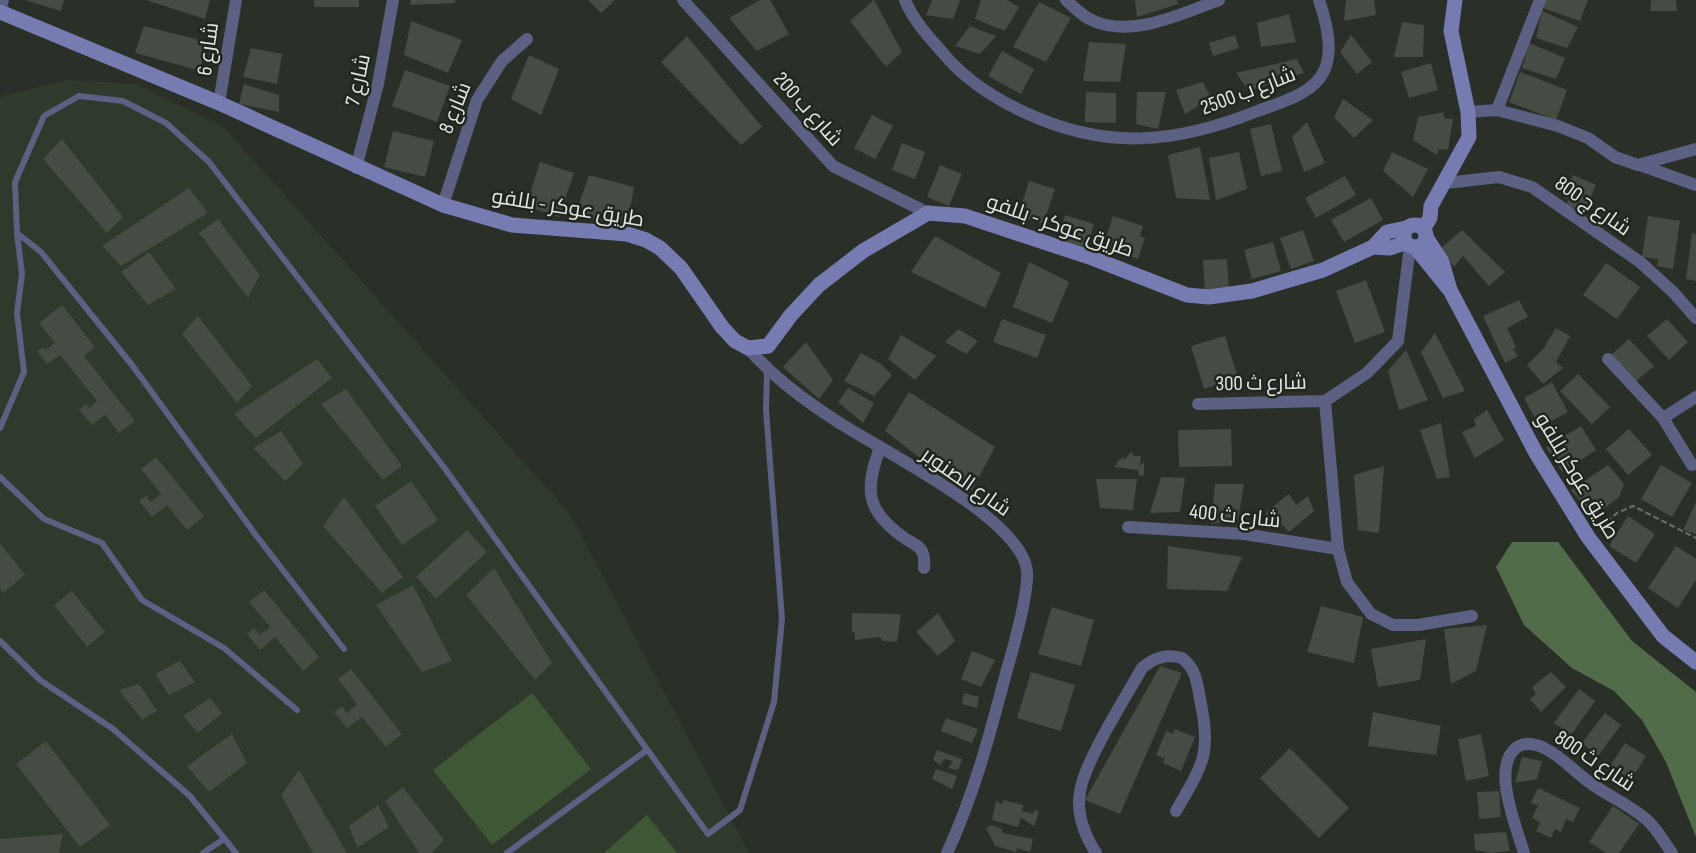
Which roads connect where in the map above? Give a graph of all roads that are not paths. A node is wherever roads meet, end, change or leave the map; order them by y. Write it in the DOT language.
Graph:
graph roads {
  1 [pos="3,0"];
  2 [pos="236,0"];
  3 [pos="393,0"];
  4 [pos="682,0"];
  5 [pos="905,0"];
  6 [pos="1066,0"];
  7 [pos="1220,0"];
  8 [pos="1318,0"];
  9 [pos="1455,0"];
  10 [pos="1540,0"];
  11 [pos="0,11"];
  12 [pos="527,39"];
  13 [pos="219,103"];
  14 [pos="1497,110"];
  15 [pos="1468,112"];
  16 [pos="1696,149"];
  17 [pos="1638,165"];
  18 [pos="356,168"];
  19 [pos="1446,183"];
  20 [pos="1696,185"];
  21 [pos="443,205"];
  22 [pos="928,213"];
  23 [pos="17,233"];
  24 [pos="1414,237"];
  25 [pos="1696,318"];
  26 [pos="748,348"];
  27 [pos="1608,359"];
  28 [pos="767,369"];
  29 [pos="1696,397"];
  30 [pos="1325,401"];
  31 [pos="1198,404"];
  32 [pos="1663,418"];
  33 [pos="0,428"];
  34 [pos="880,448"];
  35 [pos="1692,465"];
  36 [pos="0,477"];
  37 [pos="1128,527"];
  38 [pos="1338,549"];
  39 [pos="924,568"];
  40 [pos="1472,616"];
  41 [pos="0,641"];
  42 [pos="344,649"];
  43 [pos="1696,662"];
  44 [pos="297,710"];
  45 [pos="647,750"];
  46 [pos="1176,811"];
  47 [pos="224,839"];
  48 [pos="202,853"];
  49 [pos="236,853"];
  50 [pos="507,853"];
  51 [pos="947,853"];
  52 [pos="1096,853"];
  53 [pos="1524,853"];
  54 [pos="1672,853"];
  1 -- 11 [label="street"];
  2 -- 13 [label="street, شارع 6"];
  3 -- 18 [label="street, شارع 7"];
  4 -- 22 [label="street, شارع ب 200"];
  5 -- 8 [label="street, شارع ب 2500"];
  6 -- 7 [label="street"];
  9 -- 15 [label="street"];
  10 -- 14 [label="street"];
  11 -- 13 [label="street, طريق عوكر - بللفو"];
  12 -- 21 [label="street, شارع 8"];
  13 -- 18 [label="street, طريق عوكر - بللفو"];
  14 -- 15 [label="street"];
  14 -- 17 [label="street"];
  15 -- 19 [label="street"];
  16 -- 17 [label="street"];
  17 -- 20 [label="street"];
  18 -- 21 [label="street, طريق عوكر - بللفو"];
  19 -- 24 [label="street"];
  19 -- 25 [label="street, شارع ج 800"];
  21 -- 26 [label="street, طريق عوكر - بللفو"];
  22 -- 24 [label="street, طريق عوكر - بللفو"];
  22 -- 26 [label="street"];
  23 -- 33 [label="lane"];
  23 -- 42 [label="lane"];
  23 -- 45 [label="lane"];
  24 -- 30 [label="street"];
  24 -- 43 [label="street, طريق عوكر بللفو"];
  26 -- 28 [label="street, شارع الصنوبر"];
  27 -- 32 [label="street"];
  28 -- 34 [label="street, شارع الصنوبر"];
  28 -- 45 [label="lane"];
  29 -- 32 [label="street"];
  30 -- 31 [label="street, شارع ث 300"];
  30 -- 38 [label="street"];
  32 -- 35 [label="street"];
  34 -- 39 [label="street"];
  34 -- 51 [label="street, شارع الصنوبر"];
  36 -- 44 [label="lane"];
  37 -- 38 [label="street, شارع ث 400"];
  38 -- 40 [label="street"];
  41 -- 47 [label="lane"];
  45 -- 50 [label="lane"];
  46 -- 52 [label="street"];
  47 -- 48 [label="lane"];
  47 -- 49 [label="lane"];
  53 -- 54 [label="street, شارع ث 800"];
}
